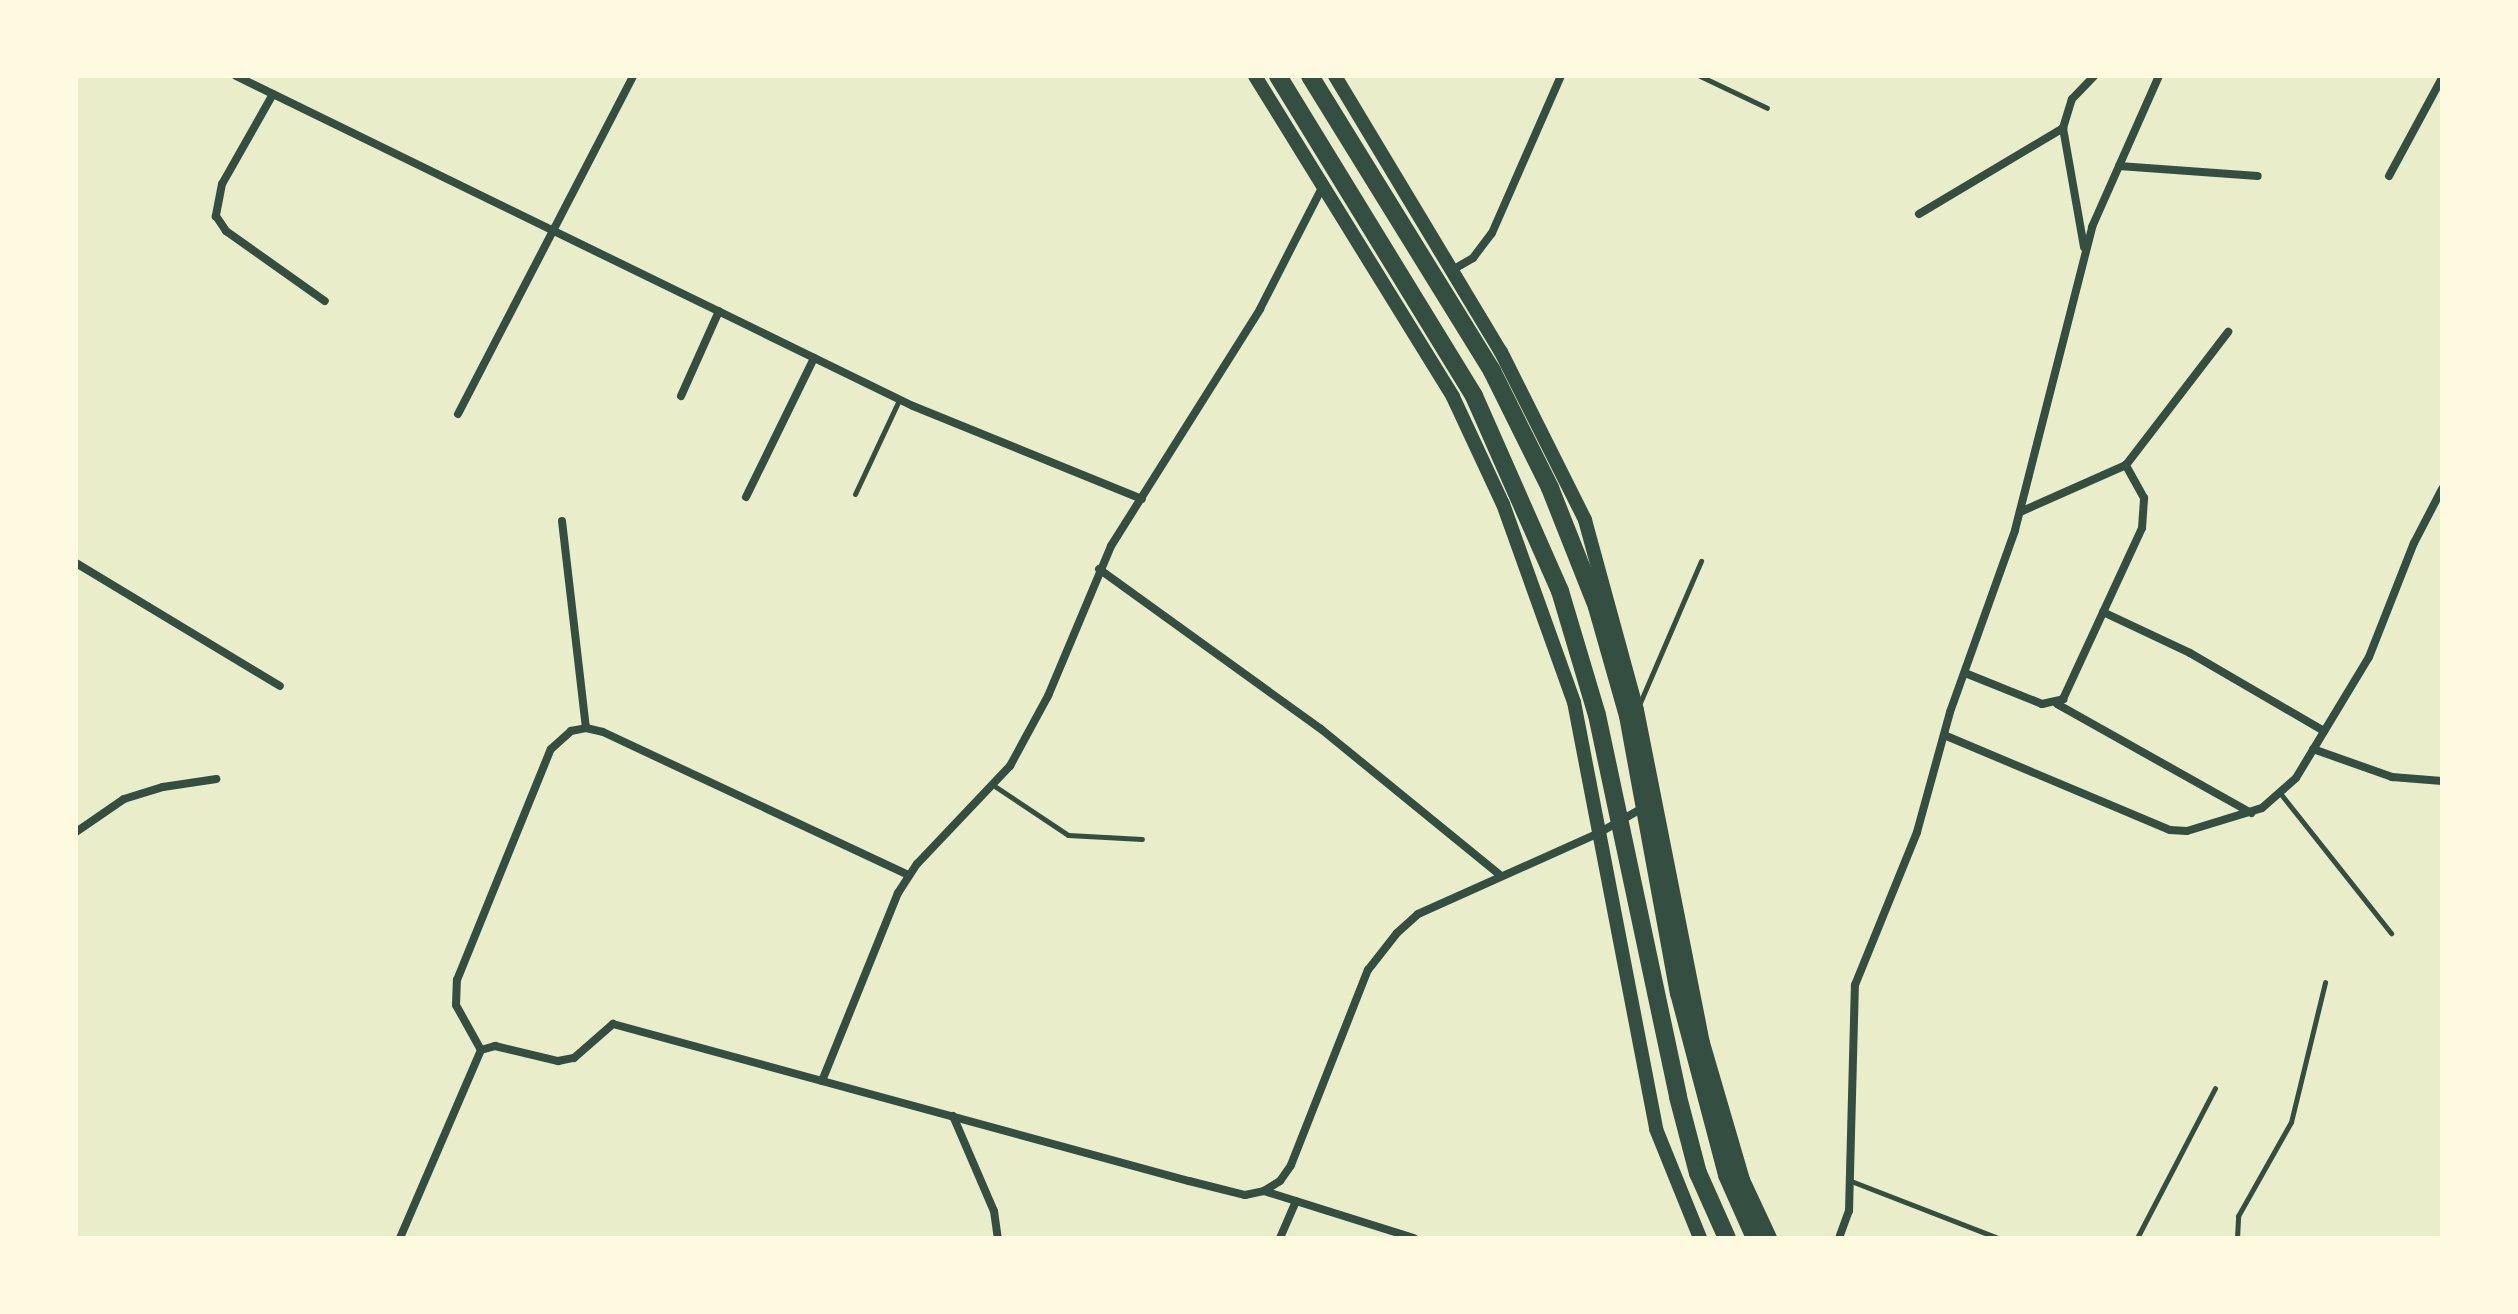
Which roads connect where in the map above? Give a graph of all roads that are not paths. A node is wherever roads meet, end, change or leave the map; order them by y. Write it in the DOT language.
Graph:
graph roads {
  1 [pos="236,76"];
  2 [pos="633,76"];
  3 [pos="1255,76"];
  4 [pos="1278,76"];
  5 [pos="1310,76"];
  6 [pos="1335,76"];
  7 [pos="1561,76"];
  8 [pos="1700,76"];
  9 [pos="2094,76"];
  10 [pos="2159,76"];
  11 [pos="2442,78"];
  12 [pos="273,94"];
  13 [pos="1767,108"];
  14 [pos="2063,128"];
  15 [pos="2119,166"];
  16 [pos="2258,176"];
  17 [pos="2389,176"];
  18 [pos="1323,186"];
  19 [pos="1919,214"];
  20 [pos="557,229"];
  21 [pos="2085,250"];
  22 [pos="1454,269"];
  23 [pos="325,301"];
  24 [pos="719,311"];
  25 [pos="2228,332"];
  26 [pos="814,358"];
  27 [pos="681,396"];
  28 [pos="899,400"];
  29 [pos="458,414"];
  30 [pos="2126,465"];
  31 [pos="2442,489"];
  32 [pos="855,494"];
  33 [pos="746,497"];
  34 [pos="1142,499"];
  35 [pos="2020,512"];
  36 [pos="562,521"];
  37 [pos="1701,561"];
  38 [pos="76,563"];
  39 [pos="1099,569"];
  40 [pos="2103,612"];
  41 [pos="1963,676"];
  42 [pos="280,686"];
  43 [pos="2057,704"];
  44 [pos="1637,710"];
  45 [pos="586,728"];
  46 [pos="2324,731"];
  47 [pos="1944,735"];
  48 [pos="2313,749"];
  49 [pos="216,779"];
  50 [pos="2442,781"];
  51 [pos="993,785"];
  52 [pos="2280,793"];
  53 [pos="1656,800"];
  54 [pos="2251,813"];
  55 [pos="76,832"];
  56 [pos="1597,834"];
  57 [pos="1142,839"];
  58 [pos="1499,874"];
  59 [pos="908,875"];
  60 [pos="2391,933"];
  61 [pos="2325,982"];
  62 [pos="481,1050"];
  63 [pos="822,1081"];
  64 [pos="2215,1088"];
  65 [pos="953,1116"];
  66 [pos="1850,1180"];
  67 [pos="1264,1191"];
  68 [pos="1296,1201"];
  69 [pos="400,1238"];
  70 [pos="998,1238"];
  71 [pos="1280,1238"];
  72 [pos="1414,1238"];
  73 [pos="1700,1238"];
  74 [pos="1727,1238"];
  75 [pos="1755,1238"];
  76 [pos="1770,1238"];
  77 [pos="1839,1238"];
  78 [pos="1998,1238"];
  79 [pos="2137,1238"];
  80 [pos="2237,1238"];
  1 -- 12 [label="street"];
  2 -- 20 [label="street"];
  3 -- 18 [label="street"];
  4 -- 74 [label="highway"];
  5 -- 75 [label="highway"];
  6 -- 22 [label="street"];
  7 -- 22 [label="street"];
  8 -- 13 [label="lane"];
  9 -- 14 [label="street"];
  10 -- 15 [label="street"];
  11 -- 17 [label="street"];
  12 -- 20 [label="street"];
  12 -- 23 [label="street"];
  14 -- 19 [label="street"];
  14 -- 21 [label="street"];
  15 -- 16 [label="street"];
  15 -- 21 [label="street"];
  18 -- 34 [label="street"];
  18 -- 56 [label="street"];
  20 -- 24 [label="street"];
  20 -- 29 [label="street"];
  21 -- 35 [label="street"];
  22 -- 44 [label="street"];
  24 -- 26 [label="street"];
  24 -- 27 [label="street"];
  25 -- 30 [label="street"];
  26 -- 28 [label="street"];
  26 -- 33 [label="street"];
  28 -- 32 [label="lane"];
  28 -- 34 [label="street"];
  30 -- 35 [label="street"];
  30 -- 40 [label="street"];
  31 -- 46 [label="street"];
  34 -- 39 [label="street"];
  35 -- 41 [label="street"];
  36 -- 45 [label="street"];
  37 -- 44 [label="lane"];
  38 -- 42 [label="street"];
  39 -- 51 [label="street"];
  39 -- 58 [label="street"];
  40 -- 43 [label="street"];
  40 -- 46 [label="street"];
  41 -- 43 [label="street"];
  41 -- 47 [label="street"];
  43 -- 54 [label="street"];
  44 -- 53 [label="street"];
  45 -- 59 [label="street"];
  45 -- 62 [label="street"];
  46 -- 48 [label="street"];
  47 -- 54 [label="street"];
  47 -- 66 [label="street"];
  48 -- 50 [label="street"];
  48 -- 52 [label="street"];
  49 -- 55 [label="street"];
  51 -- 57 [label="lane"];
  51 -- 59 [label="street"];
  52 -- 54 [label="street"];
  52 -- 60 [label="lane"];
  53 -- 56 [label="street"];
  53 -- 76 [label="street"];
  56 -- 58 [label="street"];
  56 -- 73 [label="street"];
  58 -- 67 [label="street"];
  59 -- 63 [label="street"];
  61 -- 80 [label="lane"];
  62 -- 63 [label="street"];
  62 -- 69 [label="street"];
  63 -- 65 [label="street"];
  64 -- 79 [label="lane"];
  65 -- 67 [label="street"];
  65 -- 70 [label="street"];
  66 -- 77 [label="street"];
  66 -- 78 [label="lane"];
  67 -- 68 [label="street"];
  68 -- 71 [label="street"];
  68 -- 72 [label="street"];
}
